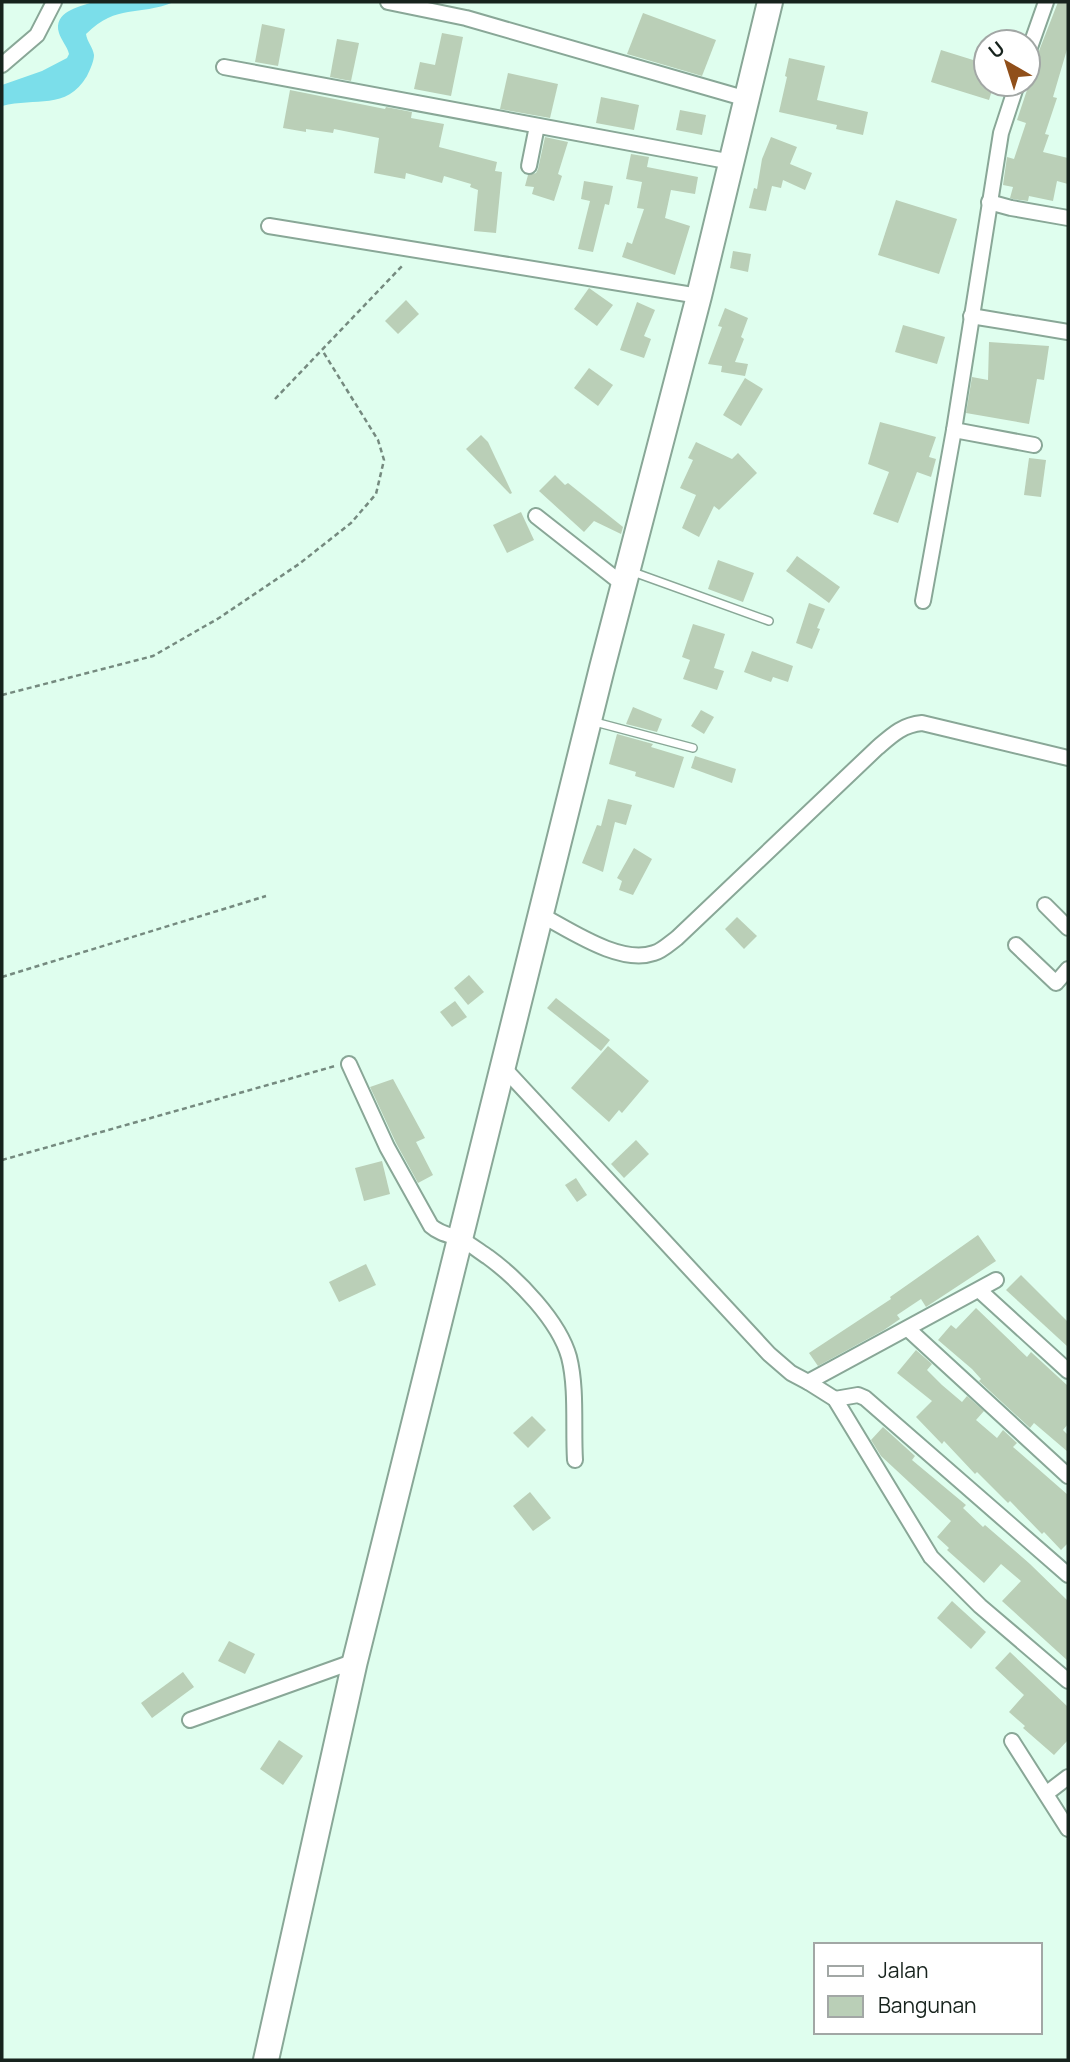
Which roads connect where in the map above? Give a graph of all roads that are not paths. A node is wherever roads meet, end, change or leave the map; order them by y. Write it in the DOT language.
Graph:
graph roads {
  1 [pos="54,2"];
  2 [pos="388,2"];
  3 [pos="770,2"];
  4 [pos="1046,2"];
  5 [pos="1037,28"];
  6 [pos="2,65"];
  7 [pos="224,67"];
  8 [pos="1012,98"];
  9 [pos="747,99"];
  10 [pos="537,126"];
  11 [pos="732,162"];
  12 [pos="529,166"];
  13 [pos="989,202"];
  14 [pos="1068,218"];
  15 [pos="269,226"];
  16 [pos="699,296"];
  17 [pos="971,316"];
  18 [pos="1068,332"];
  19 [pos="954,429"];
  20 [pos="1034,445"];
  21 [pos="536,516"];
  22 [pos="627,578"];
  23 [pos="923,601"];
  24 [pos="769,621"];
  25 [pos="590,721"];
  26 [pos="693,748"];
  27 [pos="1068,758"];
  28 [pos="1045,905"];
  29 [pos="541,915"];
  30 [pos="1068,928"];
  31 [pos="1016,945"];
  32 [pos="1068,969"];
  33 [pos="349,1064"];
  34 [pos="503,1067"];
  35 [pos="461,1240"];
  36 [pos="996,1280"];
  37 [pos="978,1290"];
  38 [pos="908,1329"];
  39 [pos="1068,1371"];
  40 [pos="808,1382"];
  41 [pos="835,1399"];
  42 [pos="575,1460"];
  43 [pos="1068,1476"];
  44 [pos="1068,1575"];
  45 [pos="355,1661"];
  46 [pos="1068,1681"];
  47 [pos="190,1720"];
  48 [pos="1012,1741"];
  49 [pos="1068,1777"];
  50 [pos="1047,1793"];
  51 [pos="1068,1829"];
  52 [pos="266,2060"];
  1 -- 6 [label="street"];
  2 -- 9 [label="street"];
  3 -- 9 [label="highway"];
  4 -- 5 [label="street"];
  7 -- 10 [label="street"];
  8 -- 13 [label="street"];
  9 -- 11 [label="highway"];
  10 -- 11 [label="street"];
  10 -- 12 [label="street"];
  11 -- 16 [label="highway"];
  13 -- 14 [label="street"];
  13 -- 17 [label="street"];
  15 -- 16 [label="street"];
  16 -- 22 [label="highway"];
  17 -- 18 [label="street"];
  17 -- 19 [label="street"];
  19 -- 20 [label="street"];
  19 -- 23 [label="street"];
  21 -- 22 [label="street"];
  22 -- 24 [label="lane"];
  22 -- 25 [label="highway"];
  25 -- 26 [label="lane"];
  25 -- 29 [label="highway"];
  27 -- 29 [label="street"];
  28 -- 30 [label="street"];
  29 -- 34 [label="highway"];
  31 -- 32 [label="street"];
  33 -- 35 [label="street"];
  34 -- 35 [label="highway"];
  34 -- 40 [label="street"];
  35 -- 42 [label="street"];
  35 -- 45 [label="highway"];
  36 -- 37 [label="street"];
  37 -- 38 [label="street"];
  37 -- 39 [label="street"];
  38 -- 40 [label="street"];
  38 -- 43 [label="street"];
  40 -- 41 [label="street"];
  41 -- 44 [label="street"];
  41 -- 46 [label="street"];
  45 -- 47 [label="street"];
  45 -- 52 [label="highway"];
  48 -- 50 [label="street"];
  49 -- 50 [label="street"];
  50 -- 51 [label="street"];
}
